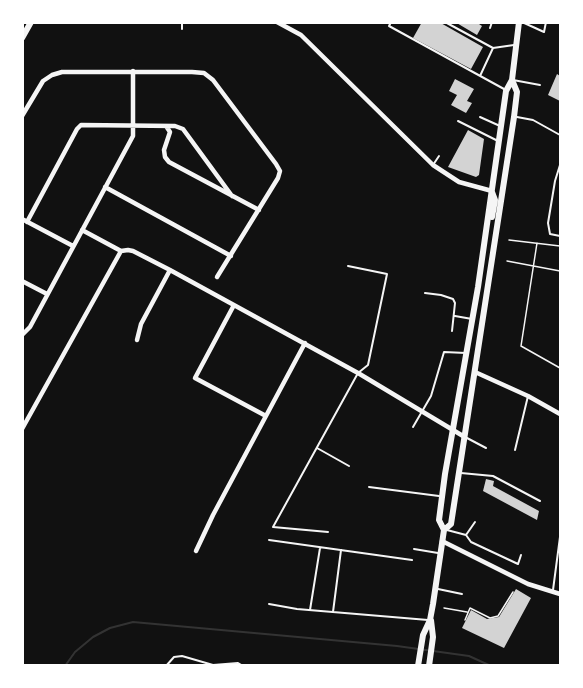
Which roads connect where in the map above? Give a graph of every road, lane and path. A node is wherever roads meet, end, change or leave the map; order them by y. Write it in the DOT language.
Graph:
graph roads {
  1 [pos="31,22"];
  2 [pos="182,22"];
  3 [pos="277,22"];
  4 [pos="391,22"];
  5 [pos="445,22"];
  6 [pos="492,22"];
  7 [pos="521,22"];
  8 [pos="546,22"];
  9 [pos="490,28"];
  10 [pos="182,29"];
  11 [pos="22,38"];
  12 [pos="516,45"];
  13 [pos="493,48"];
  14 [pos="133,71"];
  15 [pos="480,76"];
  16 [pos="512,80"];
  17 [pos="540,85"];
  18 [pos="506,91"];
  19 [pos="22,116"];
  20 [pos="480,117"];
  21 [pos="514,117"];
  22 [pos="458,121"];
  23 [pos="132,125"];
  24 [pos="166,126"];
  25 [pos="500,126"];
  26 [pos="561,135"];
  27 [pos="498,141"];
  28 [pos="439,156"];
  29 [pos="433,165"];
  30 [pos="561,165"];
  31 [pos="105,187"];
  32 [pos="492,191"];
  33 [pos="232,196"];
  34 [pos="259,210"];
  35 [pos="25,220"];
  36 [pos="82,230"];
  37 [pos="561,236"];
  38 [pos="509,240"];
  39 [pos="537,243"];
  40 [pos="73,246"];
  41 [pos="561,246"];
  42 [pos="121,251"];
  43 [pos="493,252"];
  44 [pos="231,256"];
  45 [pos="507,261"];
  46 [pos="348,266"];
  47 [pos="534,267"];
  48 [pos="170,270"];
  49 [pos="561,270"];
  50 [pos="217,277"];
  51 [pos="22,281"];
  52 [pos="425,293"];
  53 [pos="48,294"];
  54 [pos="234,305"];
  55 [pos="455,316"];
  56 [pos="472,319"];
  57 [pos="452,331"];
  58 [pos="22,334"];
  59 [pos="137,340"];
  60 [pos="305,344"];
  61 [pos="466,353"];
  62 [pos="561,368"];
  63 [pos="463,371"];
  64 [pos="476,372"];
  65 [pos="358,373"];
  66 [pos="528,396"];
  67 [pos="421,411"];
  68 [pos="561,414"];
  69 [pos="266,416"];
  70 [pos="413,427"];
  71 [pos="22,429"];
  72 [pos="452,429"];
  73 [pos="463,436"];
  74 [pos="317,448"];
  75 [pos="486,448"];
  76 [pos="515,450"];
  77 [pos="349,466"];
  78 [pos="459,472"];
  79 [pos="369,487"];
  80 [pos="442,496"];
  81 [pos="540,501"];
  82 [pos="475,522"];
  83 [pos="444,530"];
  84 [pos="328,532"];
  85 [pos="466,535"];
  86 [pos="561,537"];
  87 [pos="268,540"];
  88 [pos="442,542"];
  89 [pos="320,548"];
  90 [pos="414,549"];
  91 [pos="196,550"];
  92 [pos="340,550"];
  93 [pos="440,553"];
  94 [pos="520,555"];
  95 [pos="412,560"];
  96 [pos="435,589"];
  97 [pos="553,591"];
  98 [pos="513,592"];
  99 [pos="462,594"];
  100 [pos="561,594"];
  101 [pos="269,604"];
  102 [pos="444,608"];
  103 [pos="310,610"];
  104 [pos="333,612"];
  105 [pos="468,612"];
  106 [pos="430,620"];
  107 [pos="465,620"];
  108 [pos="419,663"];
  109 [pos="429,664"];
  110 [pos="213,665"];
  111 [pos="166,666"];
  112 [pos="243,666"];
  1 -- 11 [label="main road"];
  2 -- 10 [label="lane"];
  3 -- 29 [label="street"];
  4 -- 15 [label="lane"];
  5 -- 13 [label="lane"];
  6 -- 9 [label="lane"];
  7 -- 8 [label="lane"];
  7 -- 12 [label="main road"];
  12 -- 13 [label="lane"];
  12 -- 16 [label="main road"];
  13 -- 15 [label="lane"];
  14 -- 19 [label="street"];
  14 -- 23 [label="street"];
  14 -- 34 [label="street"];
  15 -- 18 [label="lane"];
  16 -- 17 [label="lane"];
  16 -- 18 [label="main road"];
  16 -- 21 [label="main road"];
  18 -- 25 [label="main road"];
  20 -- 25 [label="lane"];
  21 -- 26 [label="lane"];
  21 -- 43 [label="main road"];
  22 -- 27 [label="lane"];
  23 -- 24 [label="street"];
  23 -- 31 [label="street"];
  23 -- 35 [label="street"];
  24 -- 33 [label="street"];
  24 -- 33 [label="street"];
  25 -- 27 [label="main road"];
  27 -- 32 [label="main road"];
  28 -- 29 [label="lane"];
  29 -- 32 [label="street"];
  30 -- 37 [label="lane"];
  31 -- 36 [label="street"];
  31 -- 44 [label="street"];
  32 -- 43 [label="main road"];
  32 -- 56 [label="main road"];
  33 -- 34 [label="street"];
  34 -- 44 [label="street"];
  35 -- 40 [label="street"];
  36 -- 40 [label="street"];
  36 -- 42 [label="street"];
  38 -- 39 [label="path"];
  39 -- 41 [label="path"];
  39 -- 47 [label="path"];
  40 -- 53 [label="street"];
  42 -- 48 [label="street"];
  42 -- 71 [label="street"];
  43 -- 64 [label="main road"];
  44 -- 50 [label="street"];
  45 -- 47 [label="path"];
  46 -- 65 [label="lane"];
  47 -- 49 [label="path"];
  47 -- 62 [label="path"];
  48 -- 54 [label="street"];
  48 -- 59 [label="street"];
  51 -- 53 [label="street"];
  52 -- 55 [label="lane"];
  53 -- 58 [label="street"];
  54 -- 60 [label="street"];
  54 -- 69 [label="street"];
  55 -- 56 [label="lane"];
  55 -- 57 [label="lane"];
  56 -- 61 [label="main road"];
  60 -- 65 [label="street"];
  60 -- 69 [label="street"];
  61 -- 63 [label="main road"];
  61 -- 67 [label="lane"];
  63 -- 64 [label="main road"];
  63 -- 72 [label="main road"];
  64 -- 66 [label="street"];
  64 -- 73 [label="main road"];
  65 -- 67 [label="street"];
  65 -- 74 [label="lane"];
  66 -- 68 [label="street"];
  66 -- 76 [label="lane"];
  67 -- 70 [label="lane"];
  67 -- 72 [label="street"];
  69 -- 91 [label="street"];
  72 -- 73 [label="street"];
  72 -- 80 [label="main road"];
  73 -- 75 [label="lane"];
  73 -- 78 [label="main road"];
  74 -- 77 [label="lane"];
  74 -- 84 [label="lane"];
  78 -- 81 [label="lane"];
  78 -- 83 [label="main road"];
  79 -- 80 [label="lane"];
  80 -- 83 [label="main road"];
  82 -- 85 [label="lane"];
  83 -- 85 [label="lane"];
  83 -- 88 [label="main road"];
  85 -- 94 [label="lane"];
  86 -- 97 [label="lane"];
  87 -- 89 [label="lane"];
  88 -- 93 [label="main road"];
  88 -- 97 [label="street"];
  89 -- 92 [label="lane"];
  89 -- 103 [label="lane"];
  90 -- 93 [label="lane"];
  92 -- 95 [label="lane"];
  92 -- 104 [label="lane"];
  93 -- 96 [label="main road"];
  96 -- 99 [label="lane"];
  96 -- 106 [label="main road"];
  97 -- 100 [label="street"];
  98 -- 105 [label="path"];
  101 -- 103 [label="lane"];
  102 -- 105 [label="path"];
  103 -- 104 [label="lane"];
  104 -- 106 [label="lane"];
  105 -- 107 [label="path"];
  106 -- 108 [label="main road"];
  106 -- 109 [label="main road"];
  110 -- 111 [label="lane"];
  110 -- 112 [label="lane"];
}
